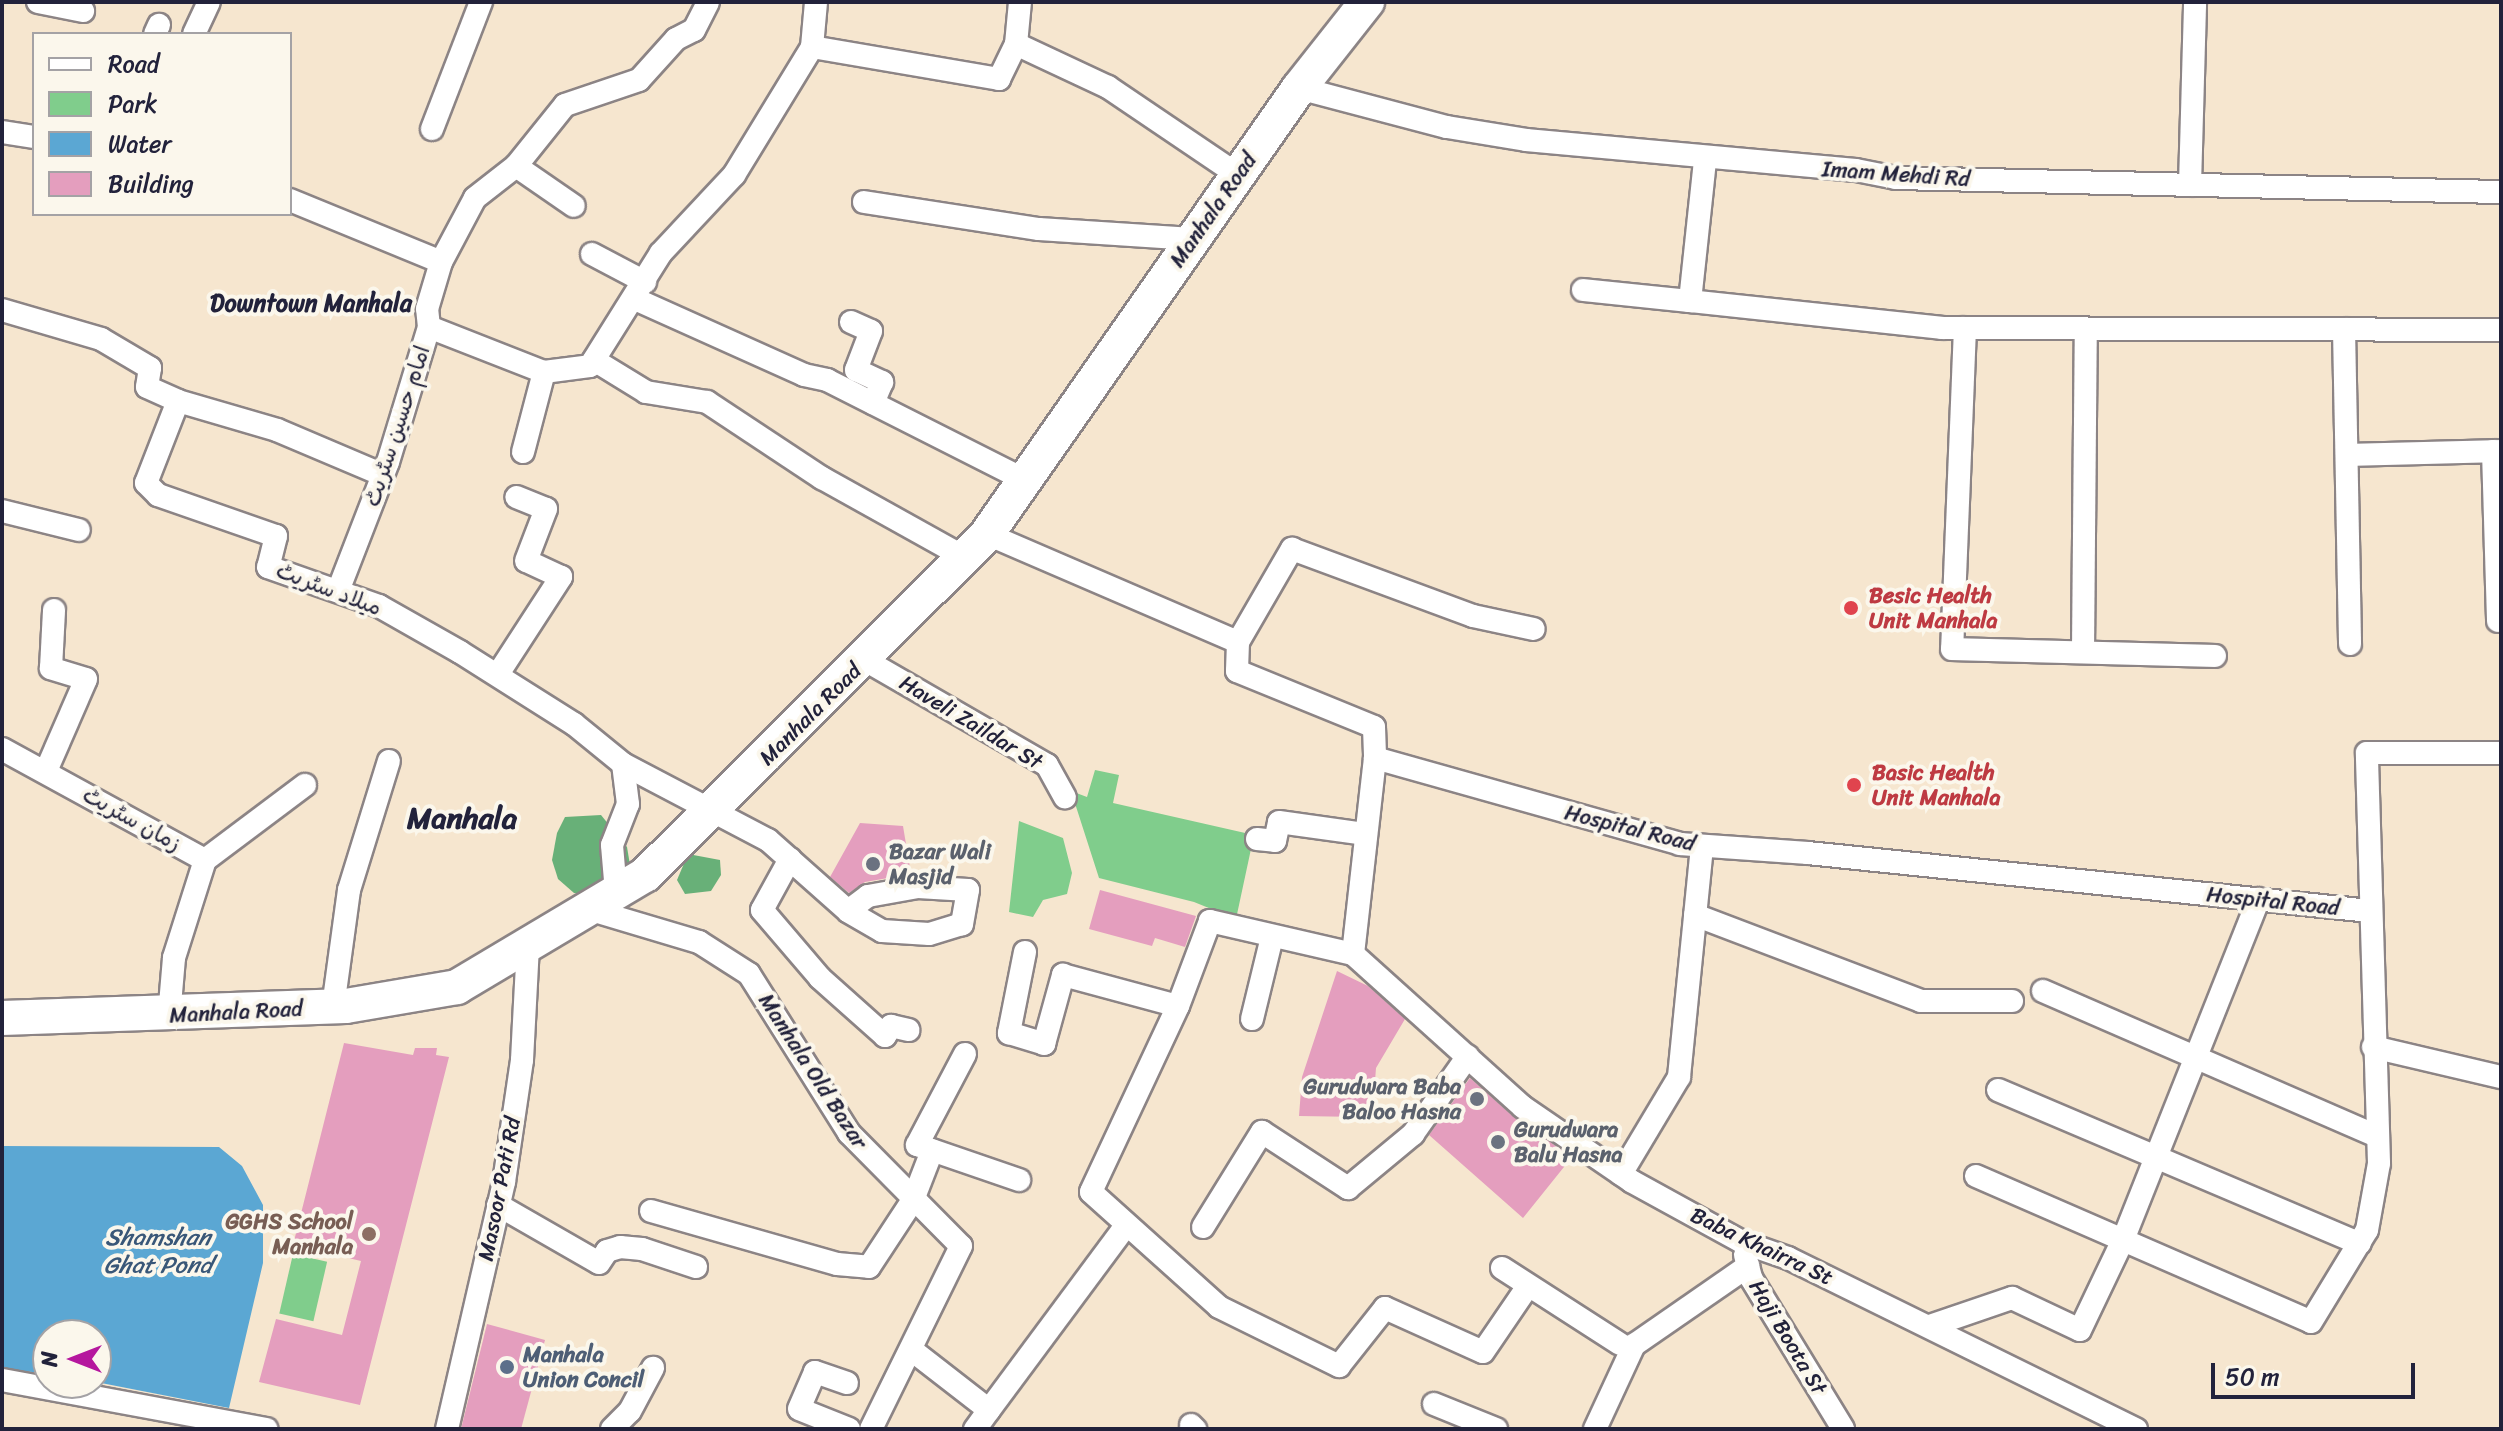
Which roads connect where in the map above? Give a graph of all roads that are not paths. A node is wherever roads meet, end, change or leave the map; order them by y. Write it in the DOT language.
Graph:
graph roads {
  1 [pos="38,2"];
  2 [pos="209,2"];
  3 [pos="481,2"];
  4 [pos="708,2"];
  5 [pos="816,2"];
  6 [pos="1020,2"];
  7 [pos="1367,2"];
  8 [pos="2195,2"];
  9 [pos="83,11"];
  10 [pos="195,32"];
  11 [pos="1016,44"];
  12 [pos="812,47"];
  13 [pos="1299,88"];
  14 [pos="432,129"];
  15 [pos="2,132"];
  16 [pos="32,137"];
  17 [pos="1705,160"];
  18 [pos="516,166"];
  19 [pos="1238,175"];
  20 [pos="2190,185"];
  21 [pos="2501,192"];
  22 [pos="292,201"];
  23 [pos="864,202"];
  24 [pos="574,206"];
  25 [pos="1193,239"];
  26 [pos="592,254"];
  27 [pos="441,262"];
  28 [pos="640,290"];
  29 [pos="1583,290"];
  30 [pos="1690,301"];
  31 [pos="2,310"];
  32 [pos="851,322"];
  33 [pos="429,327"];
  34 [pos="1965,328"];
  35 [pos="2086,329"];
  36 [pos="2344,329"];
  37 [pos="2501,330"];
  38 [pos="594,360"];
  39 [pos="544,372"];
  40 [pos="178,401"];
  41 [pos="873,403"];
  42 [pos="2497,451"];
  43 [pos="523,452"];
  44 [pos="2347,455"];
  45 [pos="383,475"];
  46 [pos="1025,480"];
  47 [pos="516,497"];
  48 [pos="2,511"];
  49 [pos="79,530"];
  50 [pos="977,546"];
  51 [pos="338,591"];
  52 [pos="54,610"];
  53 [pos="2498,621"];
  54 [pos="1534,629"];
  55 [pos="1238,642"];
  56 [pos="2350,644"];
  57 [pos="2083,651"];
  58 [pos="2215,656"];
  59 [pos="865,660"];
  60 [pos="498,674"];
  61 [pos="2,749"];
  62 [pos="2501,753"];
  63 [pos="1375,758"];
  64 [pos="389,761"];
  65 [pos="623,764"];
  66 [pos="46,771"];
  67 [pos="305,785"];
  68 [pos="1065,797"];
  69 [pos="712,810"];
  70 [pos="1364,834"];
  71 [pos="1257,839"];
  72 [pos="1702,846"];
  73 [pos="790,859"];
  74 [pos="205,860"];
  75 [pos="2259,899"];
  76 [pos="602,901"];
  77 [pos="848,911"];
  78 [pos="2370,911"];
  79 [pos="1695,915"];
  80 [pos="1272,937"];
  81 [pos="528,945"];
  82 [pos="1025,952"];
  83 [pos="1353,954"];
  84 [pos="2043,991"];
  85 [pos="2012,1001"];
  86 [pos="1178,1006"];
  87 [pos="333,1007"];
  88 [pos="169,1016"];
  89 [pos="2,1018"];
  90 [pos="1252,1019"];
  91 [pos="909,1030"];
  92 [pos="2373,1047"];
  93 [pos="965,1054"];
  94 [pos="1468,1056"];
  95 [pos="2196,1058"];
  96 [pos="2501,1077"];
  97 [pos="1998,1090"];
  98 [pos="2377,1136"];
  99 [pos="932,1151"];
  100 [pos="2156,1157"];
  101 [pos="1621,1174"];
  102 [pos="1976,1176"];
  103 [pos="1019,1180"];
  104 [pos="913,1200"];
  105 [pos="498,1205"];
  106 [pos="651,1211"];
  107 [pos="1125,1227"];
  108 [pos="1203,1227"];
  109 [pos="2123,1240"];
  110 [pos="1742,1242"];
  111 [pos="2360,1244"];
  112 [pos="1748,1266"];
  113 [pos="696,1267"];
  114 [pos="1502,1268"];
  115 [pos="1528,1286"];
  116 [pos="1930,1326"];
  117 [pos="1620,1344"];
  118 [pos="913,1351"];
  119 [pos="653,1368"];
  120 [pos="2,1380"];
  121 [pos="847,1383"];
  122 [pos="1434,1404"];
  123 [pos="989,1410"];
  124 [pos="267,1429"];
  125 [pos="447,1429"];
  126 [pos="612,1429"];
  127 [pos="849,1429"];
  128 [pos="871,1429"];
  129 [pos="975,1429"];
  130 [pos="1496,1429"];
  131 [pos="1595,1429"];
  132 [pos="1843,1429"];
  133 [pos="2136,1429"];
  1 -- 9 [label="street"];
  2 -- 10 [label="street"];
  3 -- 14 [label="street"];
  4 -- 18 [label="street, امام حسین سٹریٹ"];
  5 -- 12 [label="street"];
  6 -- 11 [label="street"];
  7 -- 13 [label="main road, Manhala Road"];
  8 -- 20 [label="street"];
  11 -- 12 [label="street"];
  11 -- 19 [label="street"];
  12 -- 28 [label="street"];
  13 -- 17 [label="street, Imam Mehdi Rd"];
  13 -- 19 [label="main road, Manhala Road"];
  15 -- 16 [label="street"];
  17 -- 20 [label="street, Imam Mehdi Rd"];
  17 -- 30 [label="street"];
  18 -- 24 [label="street"];
  18 -- 27 [label="street, امام حسین سٹریٹ"];
  19 -- 25 [label="main road, Manhala Road"];
  20 -- 21 [label="street, Imam Mehdi Rd"];
  22 -- 27 [label="street"];
  23 -- 25 [label="street"];
  25 -- 46 [label="main road, Manhala Road"];
  26 -- 28 [label="street"];
  27 -- 33 [label="street, امام حسین سٹریٹ"];
  28 -- 38 [label="street"];
  28 -- 41 [label="street"];
  29 -- 30 [label="street"];
  30 -- 34 [label="street"];
  31 -- 40 [label="street"];
  32 -- 41 [label="street"];
  33 -- 39 [label="street"];
  33 -- 45 [label="street, امام حسین سٹریٹ"];
  34 -- 35 [label="street"];
  34 -- 57 [label="street"];
  35 -- 36 [label="street"];
  35 -- 57 [label="street"];
  36 -- 37 [label="street"];
  36 -- 44 [label="street"];
  38 -- 39 [label="street"];
  38 -- 50 [label="street"];
  39 -- 43 [label="street"];
  40 -- 45 [label="street"];
  40 -- 51 [label="street, میلاد سٹریٹ"];
  41 -- 46 [label="street"];
  42 -- 44 [label="street"];
  42 -- 53 [label="street"];
  44 -- 56 [label="street"];
  45 -- 51 [label="street, امام حسین سٹریٹ"];
  46 -- 50 [label="main road, Manhala Road"];
  47 -- 60 [label="street"];
  48 -- 49 [label="street"];
  50 -- 55 [label="street"];
  50 -- 59 [label="main road, Manhala Road"];
  51 -- 60 [label="street, میلاد سٹریٹ"];
  52 -- 66 [label="street"];
  54 -- 55 [label="street"];
  55 -- 63 [label="street"];
  57 -- 58 [label="street"];
  59 -- 68 [label="street, Haveli Zaildar St"];
  59 -- 69 [label="main road, Manhala Road"];
  60 -- 65 [label="street, میلاد سٹریٹ"];
  61 -- 66 [label="street, زمان سٹریٹ"];
  62 -- 78 [label="street"];
  63 -- 70 [label="street"];
  63 -- 72 [label="street, Hospital Road"];
  64 -- 87 [label="street"];
  65 -- 69 [label="street, میلاد سٹریٹ"];
  65 -- 76 [label="street"];
  66 -- 74 [label="street, زمان سٹریٹ"];
  67 -- 74 [label="street"];
  69 -- 73 [label="street, میلاد سٹریٹ"];
  69 -- 76 [label="main road, Manhala Road"];
  70 -- 71 [label="street"];
  70 -- 83 [label="street"];
  72 -- 75 [label="street, Hospital Road"];
  72 -- 79 [label="street"];
  73 -- 77 [label="street, میلاد سٹریٹ"];
  73 -- 91 [label="street"];
  74 -- 88 [label="street, زمان سٹریٹ"];
  75 -- 78 [label="street, Hospital Road"];
  75 -- 95 [label="street"];
  76 -- 81 [label="main road, Manhala Road"];
  76 -- 104 [label="street, Manhala Old Bazar"];
  77 -- 77 [label="street, میلاد سٹریٹ"];
  78 -- 92 [label="street"];
  79 -- 85 [label="street"];
  79 -- 101 [label="street"];
  80 -- 83 [label="street"];
  80 -- 86 [label="street"];
  80 -- 90 [label="street"];
  81 -- 87 [label="main road, Manhala Road"];
  81 -- 105 [label="street, Masoor Pati Rd"];
  82 -- 86 [label="street"];
  83 -- 94 [label="street, Baba Khairra St"];
  84 -- 95 [label="street"];
  86 -- 107 [label="street"];
  87 -- 88 [label="main road, Manhala Road"];
  88 -- 89 [label="main road, Manhala Road"];
  92 -- 96 [label="street"];
  92 -- 98 [label="street"];
  93 -- 99 [label="street"];
  94 -- 101 [label="street, Baba Khairra St"];
  94 -- 108 [label="street"];
  95 -- 98 [label="street"];
  95 -- 100 [label="street"];
  97 -- 100 [label="street"];
  98 -- 111 [label="street"];
  99 -- 103 [label="street"];
  99 -- 104 [label="street"];
  100 -- 109 [label="street"];
  100 -- 111 [label="street"];
  101 -- 110 [label="street, Baba Khairra St"];
  102 -- 109 [label="street"];
  104 -- 106 [label="street"];
  104 -- 118 [label="street, Manhala Old Bazar"];
  105 -- 113 [label="street"];
  105 -- 125 [label="street, Masoor Pati Rd"];
  107 -- 115 [label="street"];
  107 -- 123 [label="street"];
  109 -- 111 [label="street"];
  109 -- 116 [label="street"];
  110 -- 112 [label="street, Haji Boota St"];
  110 -- 116 [label="street, Baba Khairra St"];
  112 -- 131 [label="street"];
  112 -- 132 [label="street, Haji Boota St"];
  114 -- 115 [label="street"];
  115 -- 117 [label="street"];
  116 -- 133 [label="street, Baba Khairra St"];
  118 -- 123 [label="street"];
  118 -- 128 [label="street, Manhala Old Bazar"];
  119 -- 126 [label="street"];
  120 -- 124 [label="street"];
  121 -- 127 [label="street"];
  122 -- 130 [label="street"];
  123 -- 129 [label="street"];
}
